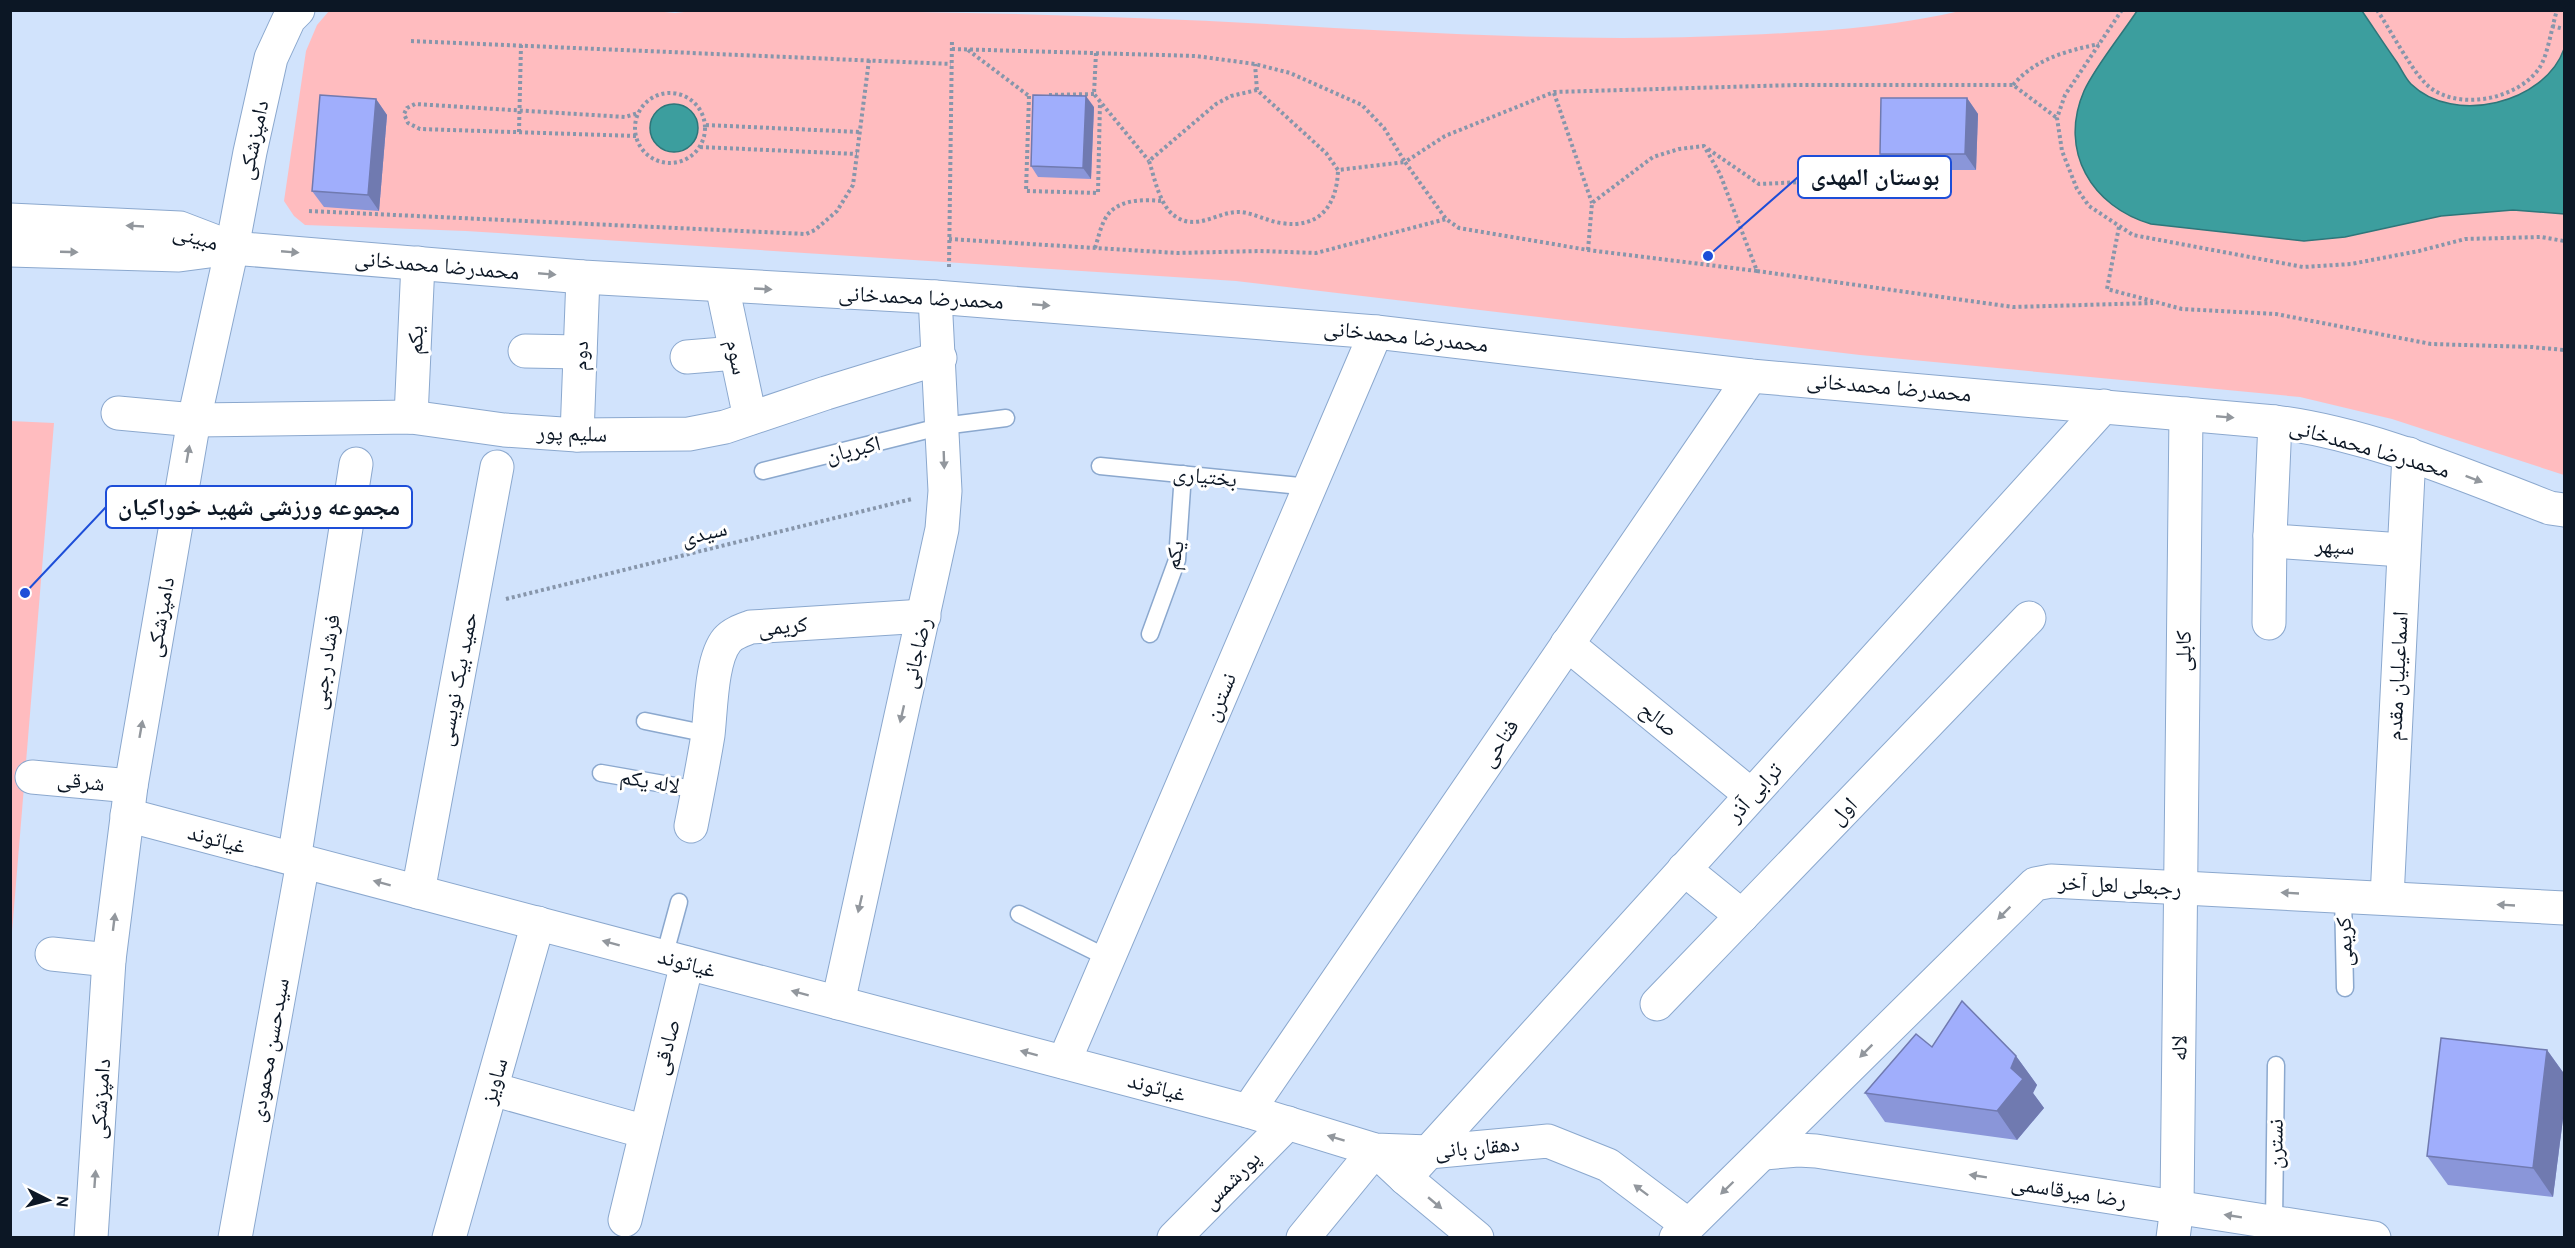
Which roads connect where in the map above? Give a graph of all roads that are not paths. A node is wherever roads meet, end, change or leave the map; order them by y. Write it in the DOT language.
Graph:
graph roads {
  1 [pos="298,10"];
  2 [pos="10,220"];
  3 [pos="232,248"];
  4 [pos="10,250"];
  5 [pos="418,263"];
  6 [pos="583,277"];
  7 [pos="724,295"];
  8 [pos="942,297"];
  9 [pos="1376,332"];
  10 [pos="525,351"];
  11 [pos="580,352"];
  12 [pos="736,353"];
  13 [pos="687,357"];
  14 [pos="940,358"];
  15 [pos="1751,376"];
  16 [pos="2104,406"];
  17 [pos="118,413"];
  18 [pos="2186,414"];
  19 [pos="411,417"];
  20 [pos="750,418"];
  21 [pos="1006,418"];
  22 [pos="194,420"];
  23 [pos="2275,422"];
  24 [pos="943,426"];
  25 [pos="577,435"];
  26 [pos="2409,454"];
  27 [pos="356,464"];
  28 [pos="1100,466"];
  29 [pos="496,467"];
  30 [pos="763,471"];
  31 [pos="1183,474"];
  32 [pos="1310,486"];
  33 [pos="2565,510"];
  34 [pos="2270,536"];
  35 [pos="2402,550"];
  36 [pos="924,616"];
  37 [pos="2030,618"];
  38 [pos="2269,623"];
  39 [pos="1150,634"];
  40 [pos="1567,644"];
  41 [pos="645,721"];
  42 [pos="708,734"];
  43 [pos="601,773"];
  44 [pos="32,777"];
  45 [pos="698,790"];
  46 [pos="1751,795"];
  47 [pos="129,801"];
  48 [pos="691,826"];
  49 [pos="299,861"];
  50 [pos="1684,869"];
  51 [pos="2181,888"];
  52 [pos="417,892"];
  53 [pos="2343,896"];
  54 [pos="2387,898"];
  55 [pos="679,902"];
  56 [pos="2565,908"];
  57 [pos="1019,914"];
  58 [pos="1742,916"];
  59 [pos="537,924"];
  60 [pos="52,954"];
  61 [pos="1108,958"];
  62 [pos="109,960"];
  63 [pos="675,960"];
  64 [pos="2345,988"];
  65 [pos="838,1003"];
  66 [pos="1657,1004"];
  67 [pos="1064,1062"];
  68 [pos="2276,1065"];
  69 [pos="492,1089"];
  70 [pos="1248,1111"];
  71 [pos="1288,1123"];
  72 [pos="646,1132"];
  73 [pos="1375,1150"];
  74 [pos="1429,1152"];
  75 [pos="1764,1153"];
  76 [pos="1405,1178"];
  77 [pos="624,1220"];
  78 [pos="2175,1222"];
  79 [pos="2274,1222"];
  80 [pos="1682,1231"];
  81 [pos="91,1238"];
  82 [pos="235,1238"];
  83 [pos="449,1238"];
  84 [pos="1174,1238"];
  85 [pos="1303,1238"];
  86 [pos="1477,1238"];
  87 [pos="2374,1238"];
  1 -- 3 [label="street, دامپزشکی"];
  3 -- 2 [label="street, مبینی, one-way"];
  4 -- 3 [label="street, مبینی, one-way"];
  3 -- 5 [label="street, محمدرضا محمدخانی, one-way"];
  3 -- 22 [label="street, دامپزشکی"];
  5 -- 6 [label="street, محمدرضا محمدخانی, one-way"];
  5 -- 19 [label="street, یکم"];
  6 -- 8 [label="street, محمدرضا محمدخانی, one-way"];
  6 -- 11 [label="street, دوم"];
  7 -- 12 [label="street, سوم"];
  8 -- 9 [label="street, محمدرضا محمدخانی, one-way"];
  8 -- 14 [label="street, رضاجانی"];
  9 -- 15 [label="street, محمدرضا محمدخانی"];
  9 -- 32 [label="street, نسترن"];
  10 -- 11 [label="street"];
  11 -- 25 [label="street, دوم"];
  12 -- 13 [label="street"];
  12 -- 20 [label="street, سوم"];
  14 -- 20 [label="street, سلیم پور"];
  14 -- 24 [label="street, رضاجانی"];
  15 -- 16 [label="street, محمدرضا محمدخانی"];
  15 -- 40 [label="street, فتاحی"];
  16 -- 18 [label="street, محمدرضا محمدخانی"];
  16 -- 46 [label="street, ترابی آذر"];
  17 -- 22 [label="street, سلیم پور"];
  18 -- 23 [label="street, محمدرضا محمدخانی, one-way"];
  18 -- 51 [label="street, کابلی"];
  19 -- 22 [label="street, سلیم پور"];
  19 -- 25 [label="street, سلیم پور"];
  20 -- 25 [label="street, سلیم پور"];
  21 -- 24 [label="lane, اکبریان"];
  47 -- 22 [label="street, دامپزشکی, one-way"];
  23 -- 26 [label="street, محمدرضا محمدخانی"];
  23 -- 34 [label="street"];
  24 -- 30 [label="lane, اکبریان"];
  24 -- 36 [label="street, رضاجانی, one-way"];
  26 -- 33 [label="street, محمدرضا محمدخانی, one-way"];
  26 -- 35 [label="street, اسماعیلیان مقدم"];
  27 -- 49 [label="street, فرشاد رجبی"];
  28 -- 31 [label="lane, بختیاری"];
  29 -- 52 [label="street, حمید بیک نویسی"];
  31 -- 32 [label="lane, بختیاری"];
  31 -- 39 [label="lane, یکم"];
  32 -- 61 [label="street, نسترن"];
  34 -- 35 [label="street, سپهر"];
  34 -- 38 [label="street"];
  35 -- 54 [label="street, اسماعیلیان مقدم"];
  36 -- 42 [label="street, کریمی"];
  36 -- 65 [label="street, رضاجانی, one-way"];
  37 -- 58 [label="street, اول"];
  40 -- 46 [label="street, صالح"];
  40 -- 70 [label="street, فتاحی"];
  41 -- 42 [label="lane"];
  42 -- 45 [label="street, کریمی"];
  43 -- 45 [label="lane, لاله یکم"];
  44 -- 47 [label="street, شرقی"];
  45 -- 48 [label="street, کریمی"];
  46 -- 50 [label="street, ترابی آذر"];
  47 -- 49 [label="street, غیاثوند"];
  62 -- 47 [label="street, دامپزشکی, one-way"];
  52 -- 49 [label="street, غیاثوند, one-way"];
  49 -- 82 [label="street, سیدحسن محمودی"];
  50 -- 58 [label="street"];
  50 -- 74 [label="street, ترابی آذر"];
  53 -- 51 [label="street, رجبعلی لعل آخر, one-way"];
  51 -- 75 [label="street, رجبعلی لعل آخر, one-way"];
  51 -- 78 [label="street, لاله"];
  52 -- 59 [label="street, غیاثوند"];
  53 -- 54 [label="street, رجبعلی لعل آخر"];
  53 -- 64 [label="lane, کریمی"];
  56 -- 54 [label="street, رجبعلی لعل آخر, one-way"];
  55 -- 63 [label="lane"];
  57 -- 61 [label="lane"];
  58 -- 66 [label="street, اول"];
  63 -- 59 [label="street, غیاثوند, one-way"];
  59 -- 69 [label="street, ساویز"];
  60 -- 62 [label="street"];
  61 -- 67 [label="street, نسترن"];
  81 -- 62 [label="street, دامپزشکی, one-way"];
  65 -- 63 [label="street, غیاثوند, one-way"];
  63 -- 72 [label="street, صادقی"];
  67 -- 65 [label="street, غیاثوند, one-way"];
  67 -- 70 [label="street, غیاثوند"];
  68 -- 79 [label="lane, نسترن"];
  69 -- 72 [label="street"];
  69 -- 83 [label="street, ساویز"];
  70 -- 71 [label="street, دهقان بانی"];
  73 -- 71 [label="street, دهقان بانی, one-way"];
  71 -- 84 [label="street, پورشمس"];
  72 -- 77 [label="street, صادقی"];
  73 -- 74 [label="street, دهقان بانی"];
  73 -- 76 [label="street"];
  73 -- 85 [label="street"];
  74 -- 76 [label="street, ترابی آذر"];
  80 -- 74 [label="street, دهقان بانی, one-way"];
  78 -- 75 [label="street, رضا میرقاسمی, one-way"];
  75 -- 80 [label="street, رجبعلی لعل آخر, one-way"];
  76 -- 86 [label="street, one-way"];
  79 -- 78 [label="street, رضا میرقاسمی, one-way"];
  79 -- 87 [label="street, رضا میرقاسمی"];
}
